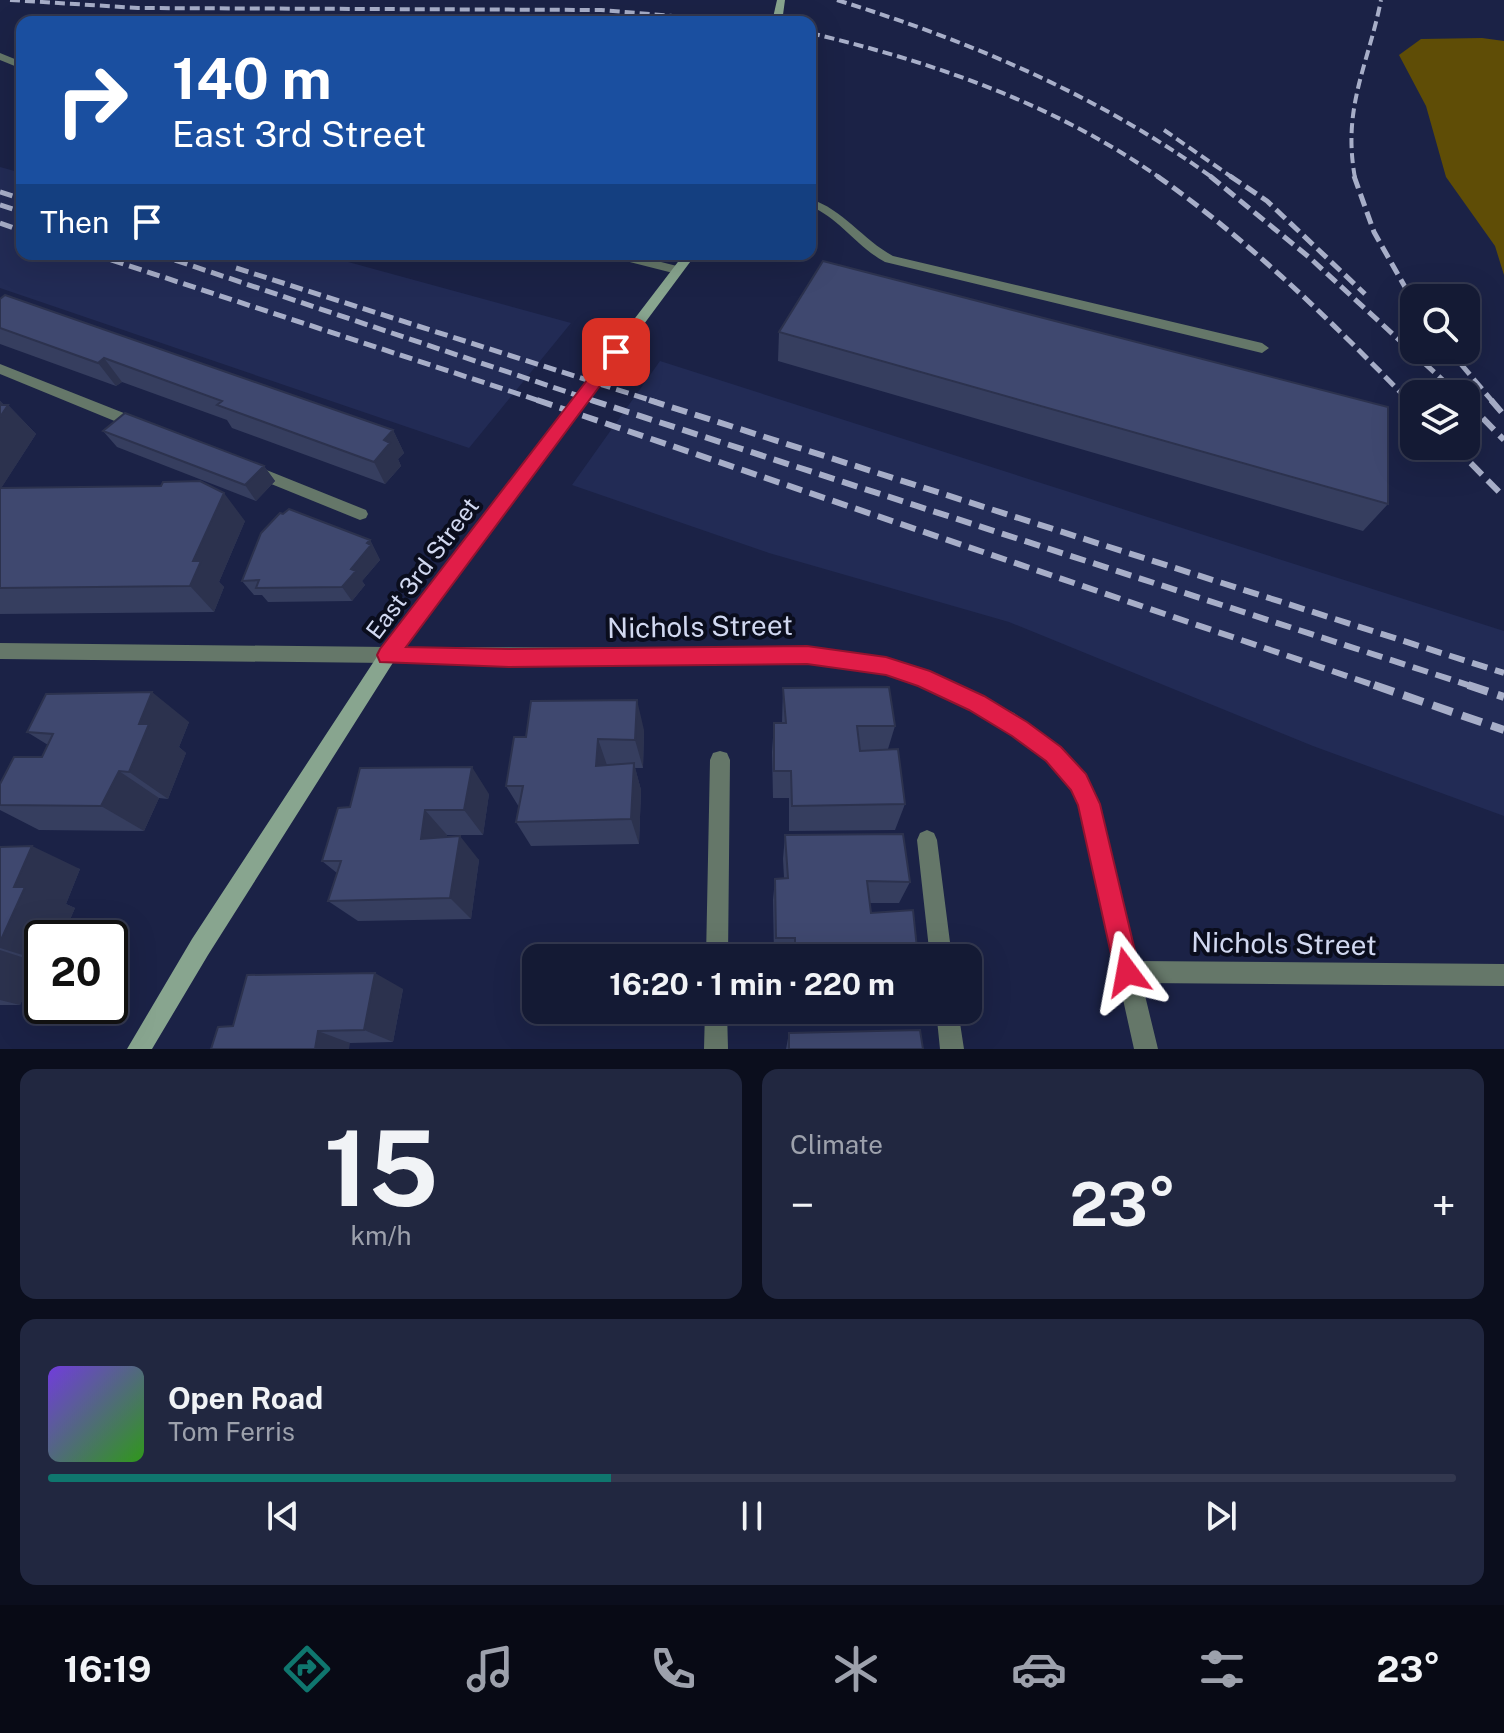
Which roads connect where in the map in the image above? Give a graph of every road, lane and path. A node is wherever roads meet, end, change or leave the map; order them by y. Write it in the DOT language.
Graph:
graph roads {
  1 [pos="816,205"];
  2 [pos="638,260"];
  3 [pos="685,260"];
  4 [pos="677,270"];
  5 [pos="1262,348"];
  6 [pos="0,369"];
  7 [pos="158,433"];
  8 [pos="245,467"];
  9 [pos="360,514"];
  10 [pos="0,651"];
  11 [pos="388,655"];
  12 [pos="720,760"];
  13 [pos="927,840"];
  14 [pos="717,944"];
  15 [pos="939,944"];
  16 [pos="1127,972"];
  17 [pos="1504,975"];
  18 [pos="716,1024"];
  19 [pos="949,1024"];
  20 [pos="139,1049"];
  21 [pos="716,1049"];
  22 [pos="952,1049"];
  23 [pos="1146,1049"];
  1 -- 5 [label="street"];
  2 -- 4 [label="street"];
  3 -- 4 [label="street, East 3rd Street"];
  4 -- 11 [label="street, East 3rd Street"];
  6 -- 7 [label="street"];
  8 -- 9 [label="street"];
  10 -- 11 [label="street, Nichols Street"];
  11 -- 16 [label="street, Nichols Street"];
  11 -- 20 [label="street, East 3rd Street"];
  12 -- 14 [label="street"];
  13 -- 15 [label="street"];
  16 -- 17 [label="street, Nichols Street"];
  16 -- 23 [label="street"];
  18 -- 21 [label="street"];
  19 -- 22 [label="street"];
}
